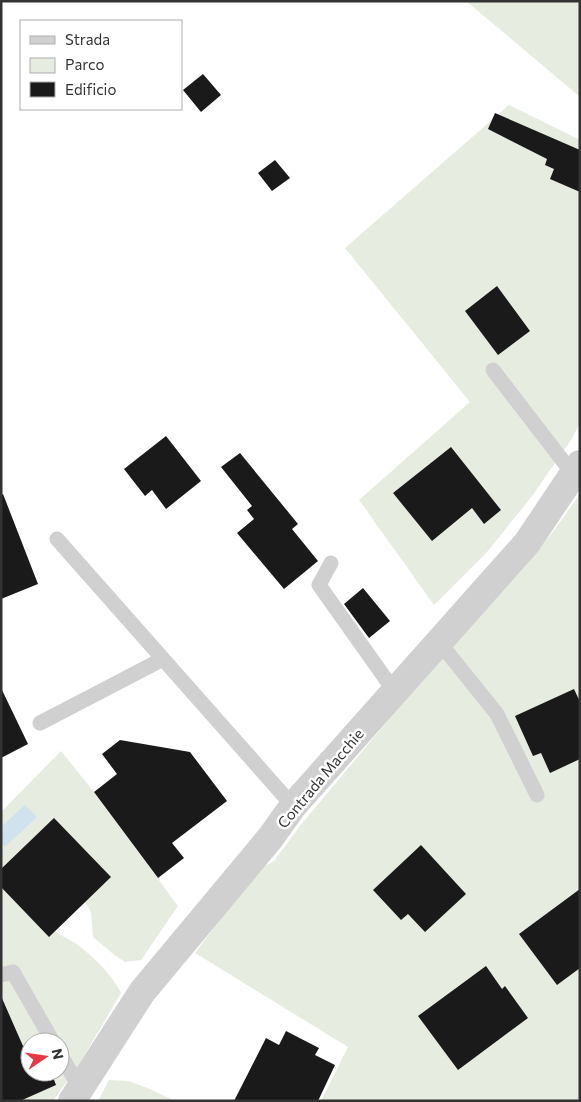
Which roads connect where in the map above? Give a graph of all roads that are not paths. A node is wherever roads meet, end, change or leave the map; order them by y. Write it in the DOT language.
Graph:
graph roads {
  1 [pos="493,370"];
  2 [pos="576,469"];
  3 [pos="57,539"];
  4 [pos="331,563"];
  5 [pos="439,642"];
  6 [pos="164,659"];
  7 [pos="395,692"];
  8 [pos="40,723"];
  9 [pos="537,795"];
  10 [pos="293,806"];
  11 [pos="1,975"];
  12 [pos="47,1032"];
  13 [pos="70,1080"];
  14 [pos="76,1095"];
  1 -- 2 [label="lane"];
  2 -- 5 [label="street, Contrada Macchie"];
  3 -- 6 [label="lane"];
  4 -- 7 [label="lane"];
  5 -- 7 [label="street, Contrada Macchie"];
  5 -- 9 [label="lane"];
  6 -- 8 [label="lane"];
  6 -- 10 [label="lane"];
  7 -- 10 [label="street, Contrada Macchie"];
  10 -- 14 [label="street, Contrada Macchie"];
  11 -- 12 [label="lane"];
  13 -- 14 [label="lane"];
}
